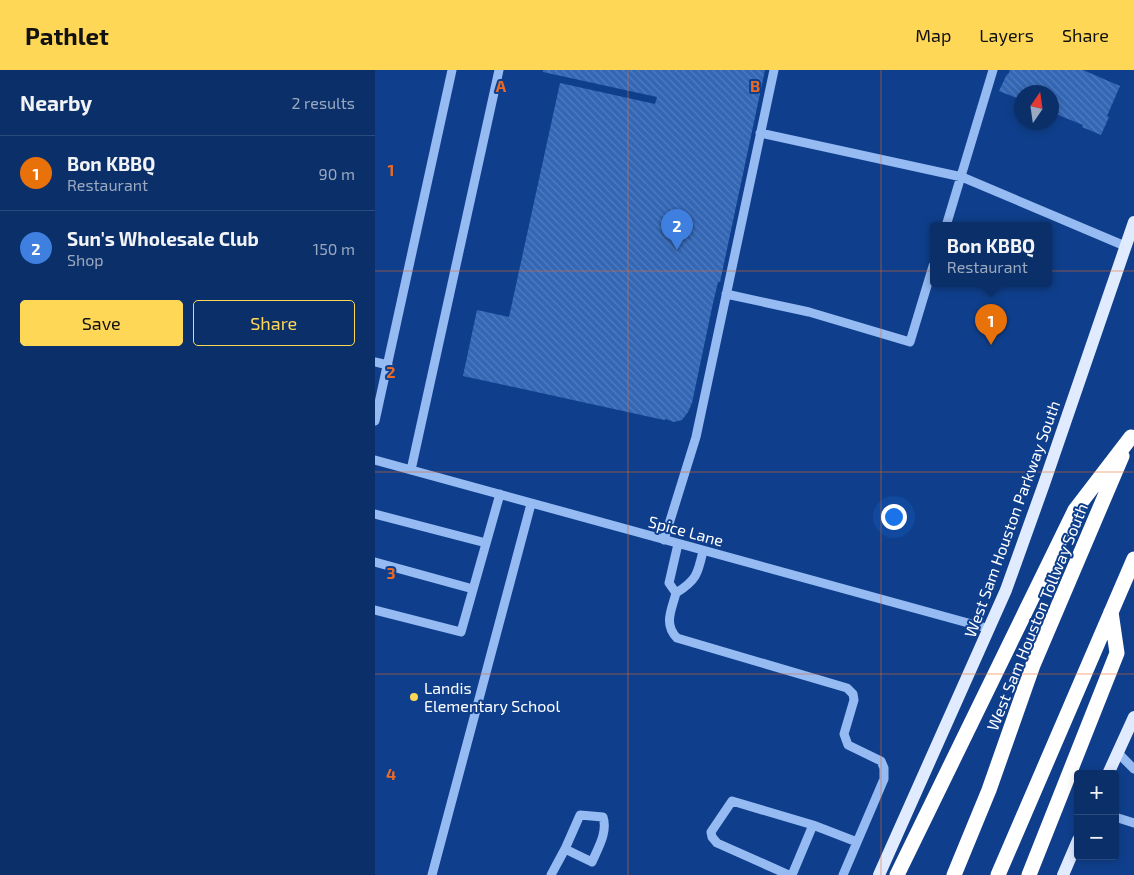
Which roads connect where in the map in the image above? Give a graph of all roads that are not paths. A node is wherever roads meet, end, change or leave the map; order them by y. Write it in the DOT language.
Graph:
graph roads {
  1 [pos="452,70"];
  2 [pos="499,70"];
  3 [pos="774,70"];
  4 [pos="993,70"];
  5 [pos="760,133"];
  6 [pos="962,176"];
  7 [pos="947,222"];
  8 [pos="1134,222"];
  9 [pos="1125,246"];
  10 [pos="930,276"];
  11 [pos="726,294"];
  12 [pos="375,362"];
  13 [pos="388,365"];
  14 [pos="375,421"];
  15 [pos="1132,434"];
  16 [pos="375,460"];
  17 [pos="411,470"];
  18 [pos="500,494"];
  19 [pos="531,504"];
  20 [pos="375,514"];
  21 [pos="664,540"];
  22 [pos="486,543"];
  23 [pos="678,544"];
  24 [pos="703,551"];
  25 [pos="1134,559"];
  26 [pos="375,562"];
  27 [pos="473,589"];
  28 [pos="676,592"];
  29 [pos="375,610"];
  30 [pos="1111,612"];
  31 [pos="990,629"];
  32 [pos="1134,717"];
  33 [pos="1118,753"];
  34 [pos="1134,769"];
  35 [pos="1110,770"];
  36 [pos="1119,818"];
  37 [pos="1132,822"];
  38 [pos="813,825"];
  39 [pos="1134,832"];
  40 [pos="857,842"];
  41 [pos="565,849"];
  42 [pos="1074,849"];
  43 [pos="432,875"];
  44 [pos="551,875"];
  45 [pos="790,875"];
  46 [pos="843,875"];
  47 [pos="879,875"];
  48 [pos="897,875"];
  49 [pos="954,875"];
  50 [pos="998,875"];
  51 [pos="1029,875"];
  52 [pos="1063,875"];
  1 -- 13 [label="street"];
  2 -- 17 [label="street"];
  3 -- 5 [label="street"];
  4 -- 6 [label="street"];
  5 -- 6 [label="street"];
  5 -- 11 [label="street"];
  6 -- 7 [label="street"];
  6 -- 9 [label="street"];
  8 -- 9 [label="main road, West Sam Houston Parkway South"];
  9 -- 31 [label="main road, West Sam Houston Parkway South"];
  10 -- 11 [label="street"];
  11 -- 21 [label="street"];
  12 -- 13 [label="street"];
  13 -- 14 [label="street"];
  15 -- 48 [label="highway"];
  15 -- 49 [label="highway, West Sam Houston Tollway South"];
  16 -- 17 [label="street, Spice Lane"];
  17 -- 18 [label="street, Spice Lane"];
  18 -- 19 [label="street, Spice Lane"];
  18 -- 22 [label="street"];
  19 -- 21 [label="street, Spice Lane"];
  19 -- 43 [label="street"];
  20 -- 22 [label="street"];
  21 -- 23 [label="street, Spice Lane"];
  22 -- 27 [label="street"];
  23 -- 24 [label="street, Spice Lane"];
  23 -- 28 [label="street"];
  24 -- 28 [label="street"];
  24 -- 31 [label="street, Spice Lane"];
  25 -- 30 [label="highway"];
  26 -- 27 [label="street"];
  27 -- 29 [label="street"];
  28 -- 40 [label="street"];
  30 -- 50 [label="highway"];
  30 -- 51 [label="highway"];
  31 -- 47 [label="main road, West Sam Houston Parkway South"];
  32 -- 33 [label="main road"];
  33 -- 34 [label="street"];
  33 -- 35 [label="main road"];
  36 -- 37 [label="street"];
  37 -- 39 [label="street"];
  38 -- 40 [label="street"];
  38 -- 45 [label="street"];
  38 -- 45 [label="street"];
  40 -- 46 [label="street"];
  41 -- 41 [label="street"];
  41 -- 44 [label="street"];
  42 -- 52 [label="main road"];
}
